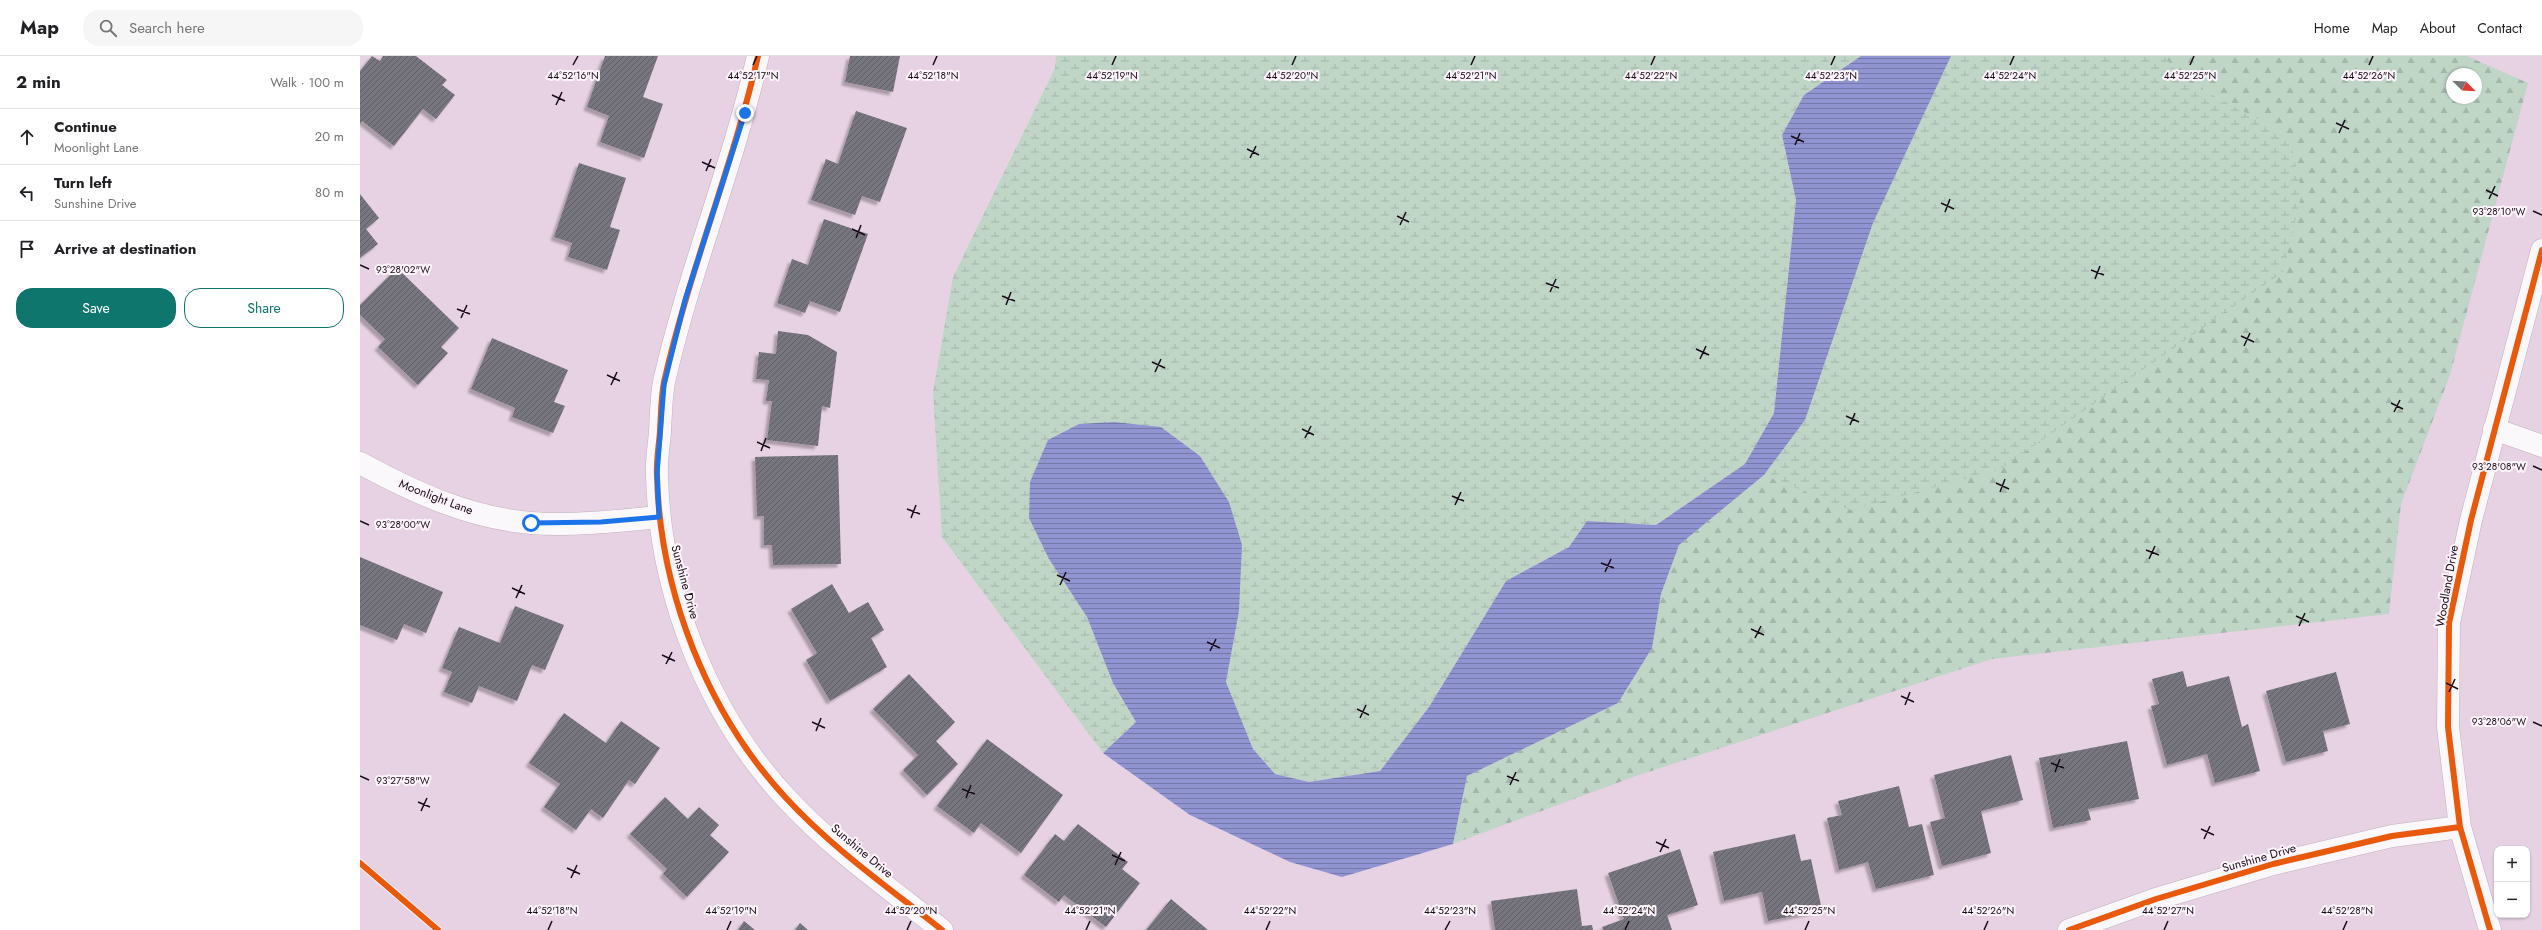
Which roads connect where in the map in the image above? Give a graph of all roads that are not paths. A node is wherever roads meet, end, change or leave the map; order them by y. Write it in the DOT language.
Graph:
graph roads {
  1 [pos="758,56"];
  2 [pos="2542,250"];
  3 [pos="2494,429"];
  4 [pos="2542,446"];
  5 [pos="360,463"];
  6 [pos="659,517"];
  7 [pos="2460,827"];
  8 [pos="942,930"];
  9 [pos="2069,930"];
  10 [pos="2490,930"];
  1 -- 6 [label="street, Sunshine Drive"];
  2 -- 3 [label="street, Woodland Drive"];
  3 -- 4 [label="street"];
  3 -- 7 [label="street, Woodland Drive"];
  5 -- 6 [label="street, Moonlight Lane"];
  6 -- 8 [label="street, Sunshine Drive"];
  7 -- 9 [label="street, Sunshine Drive"];
  7 -- 10 [label="street, Woodland Drive"];
}
